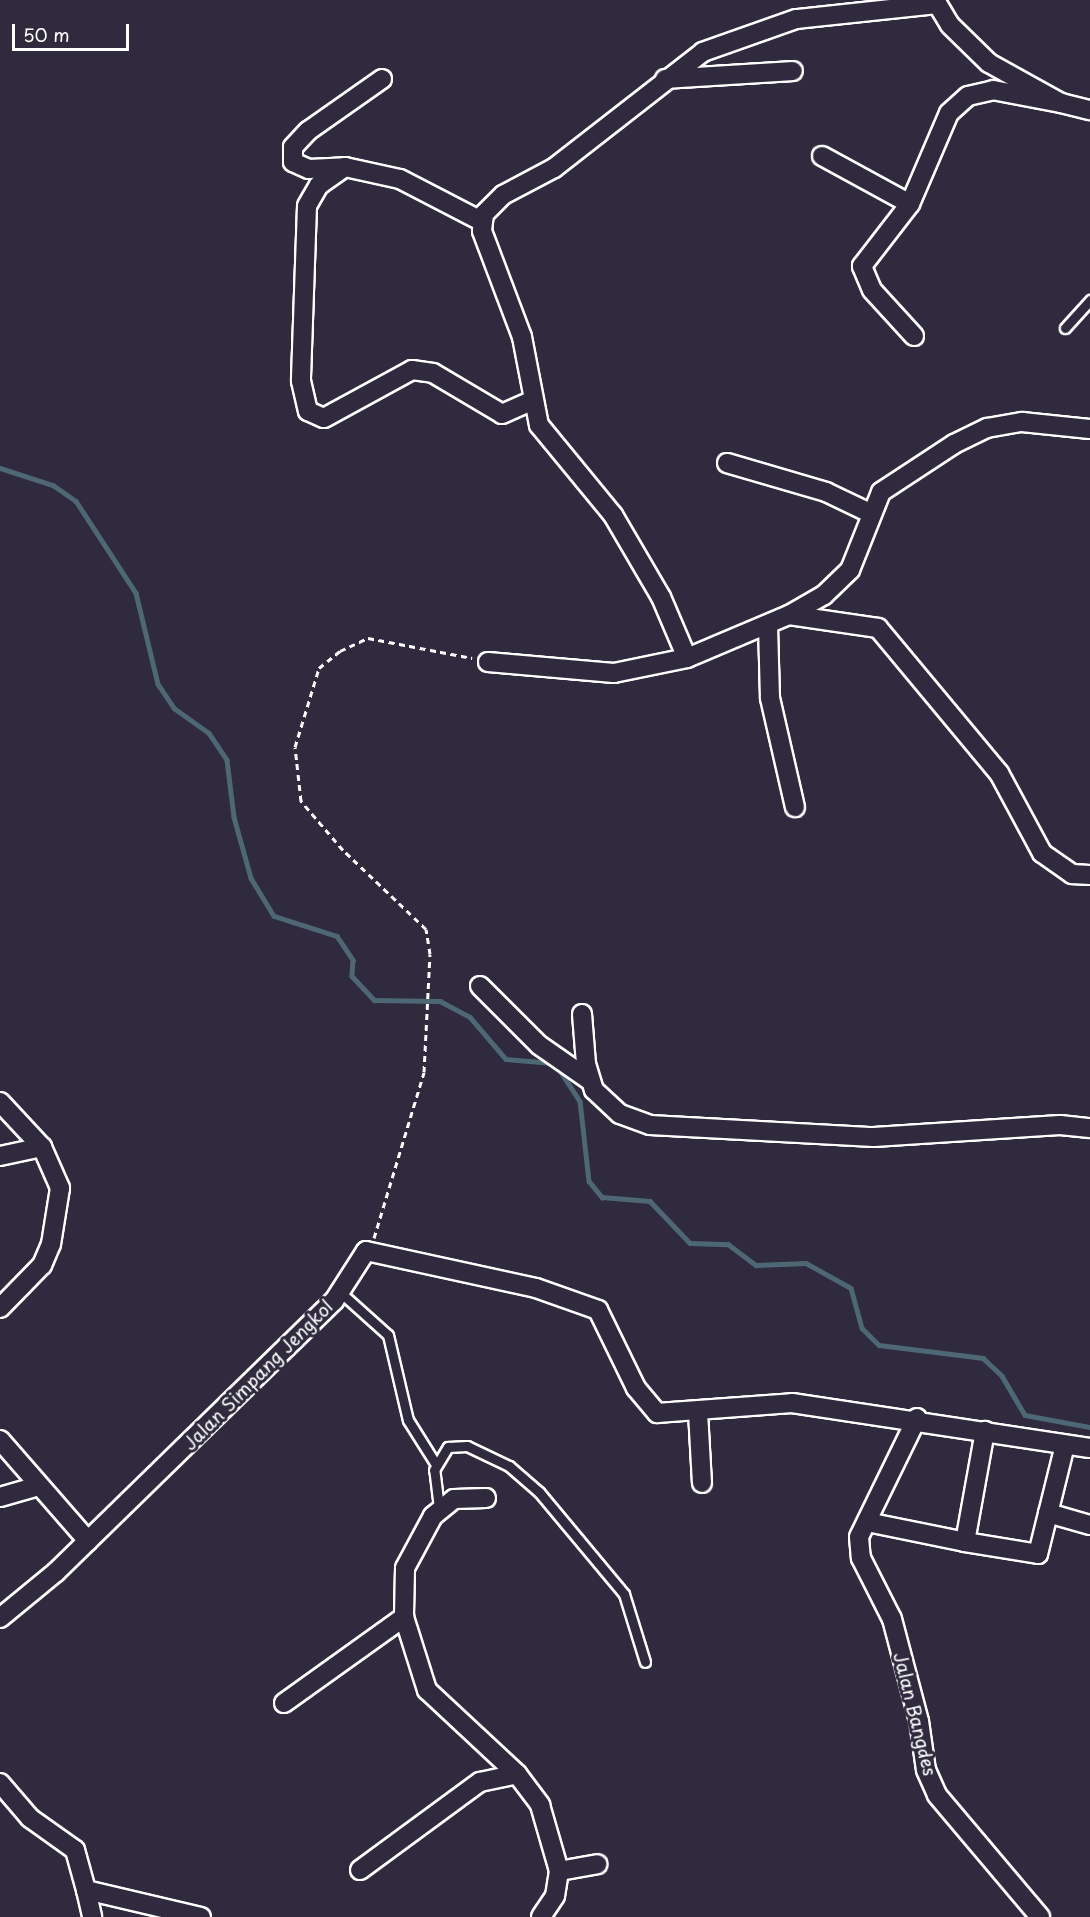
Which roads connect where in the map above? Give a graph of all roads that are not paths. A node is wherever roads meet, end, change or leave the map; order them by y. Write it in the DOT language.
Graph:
graph roads {
  1 [pos="936,2"];
  2 [pos="793,71"];
  3 [pos="382,79"];
  4 [pos="663,79"];
  5 [pos="1061,103"];
  6 [pos="1090,110"];
  7 [pos="822,156"];
  8 [pos="345,167"];
  9 [pos="910,204"];
  10 [pos="483,222"];
  11 [pos="1090,300"];
  12 [pos="1065,328"];
  13 [pos="914,336"];
  14 [pos="531,401"];
  15 [pos="1090,429"];
  16 [pos="727,463"];
  17 [pos="870,513"];
  18 [pos="789,615"];
  19 [pos="768,626"];
  20 [pos="687,658"];
  21 [pos="488,662"];
  22 [pos="795,807"];
  23 [pos="1090,876"];
  24 [pos="480,986"];
  25 [pos="582,1014"];
  26 [pos="588,1079"];
  27 [pos="0,1102"];
  28 [pos="1090,1128"];
  29 [pos="42,1147"];
  30 [pos="0,1156"];
  31 [pos="340,1292"];
  32 [pos="0,1308"];
  33 [pos="698,1412"];
  34 [pos="917,1418"];
  35 [pos="985,1431"];
  36 [pos="0,1440"];
  37 [pos="1065,1444"];
  38 [pos="1090,1448"];
  39 [pos="435,1462"];
  40 [pos="702,1483"];
  41 [pos="38,1486"];
  42 [pos="0,1497"];
  43 [pos="486,1498"];
  44 [pos="439,1508"];
  45 [pos="1048,1513"];
  46 [pos="867,1522"];
  47 [pos="1090,1525"];
  48 [pos="88,1541"];
  49 [pos="964,1542"];
  50 [pos="404,1617"];
  51 [pos="0,1618"];
  52 [pos="645,1662"];
  53 [pos="284,1703"];
  54 [pos="517,1774"];
  55 [pos="0,1783"];
  56 [pos="0,1803"];
  57 [pos="20,1809"];
  58 [pos="597,1864"];
  59 [pos="360,1870"];
  60 [pos="559,1870"];
  61 [pos="86,1890"];
  62 [pos="92,1917"];
  63 [pos="201,1917"];
  64 [pos="541,1917"];
  65 [pos="1040,1917"];
  1 -- 4 [label="street"];
  1 -- 5 [label="street"];
  2 -- 4 [label="street"];
  3 -- 8 [label="street"];
  4 -- 10 [label="street"];
  5 -- 6 [label="street"];
  5 -- 9 [label="street"];
  7 -- 9 [label="street"];
  8 -- 10 [label="street"];
  8 -- 14 [label="street"];
  9 -- 13 [label="street"];
  10 -- 14 [label="street"];
  11 -- 12 [label="lane"];
  14 -- 20 [label="street"];
  15 -- 17 [label="street"];
  16 -- 17 [label="street"];
  17 -- 18 [label="street"];
  18 -- 19 [label="street"];
  18 -- 23 [label="street"];
  19 -- 20 [label="street"];
  19 -- 22 [label="street"];
  20 -- 21 [label="street"];
  24 -- 26 [label="street"];
  25 -- 26 [label="street"];
  26 -- 28 [label="street"];
  27 -- 29 [label="street"];
  29 -- 30 [label="street"];
  29 -- 32 [label="street"];
  31 -- 33 [label="street, Jalan Simpang Jengkol"];
  31 -- 39 [label="lane"];
  31 -- 48 [label="street, Jalan Simpang Jengkol"];
  33 -- 34 [label="street"];
  33 -- 40 [label="street"];
  34 -- 35 [label="street"];
  34 -- 46 [label="street, Jalan Bangdes"];
  35 -- 37 [label="street"];
  35 -- 49 [label="street"];
  36 -- 41 [label="street"];
  37 -- 38 [label="street"];
  37 -- 45 [label="street"];
  39 -- 44 [label="lane"];
  39 -- 52 [label="lane"];
  41 -- 42 [label="street"];
  41 -- 48 [label="street"];
  43 -- 44 [label="street"];
  44 -- 50 [label="street"];
  45 -- 47 [label="street"];
  45 -- 49 [label="street"];
  46 -- 49 [label="street"];
  46 -- 65 [label="street, Jalan Bangdes"];
  48 -- 51 [label="street, Jalan Simpang Jengkol"];
  50 -- 53 [label="street"];
  50 -- 54 [label="street"];
  54 -- 59 [label="street"];
  54 -- 60 [label="street"];
  55 -- 57 [label="street"];
  56 -- 57 [label="street"];
  57 -- 61 [label="street"];
  58 -- 60 [label="street"];
  60 -- 64 [label="street"];
  61 -- 62 [label="street"];
  61 -- 63 [label="street"];
}
